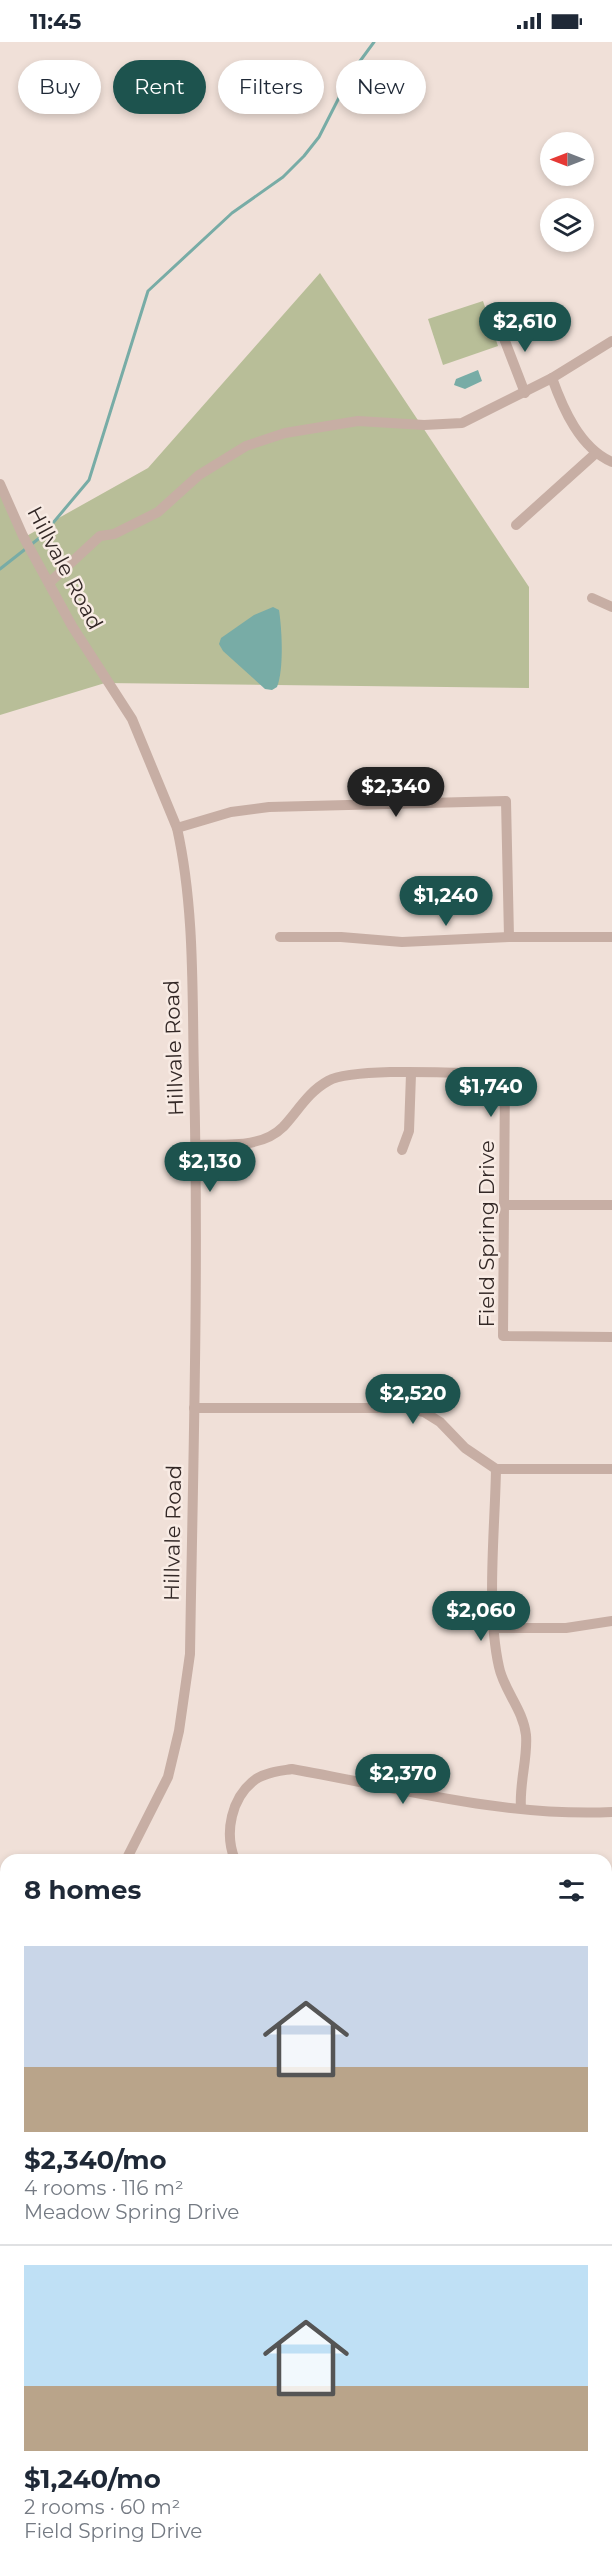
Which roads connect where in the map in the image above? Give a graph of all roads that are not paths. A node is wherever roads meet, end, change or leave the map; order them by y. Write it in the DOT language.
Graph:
graph roads {
  1 [pos="498,323"];
  2 [pos="612,341"];
  3 [pos="552,378"];
  4 [pos="525,393"];
  5 [pos="596,453"];
  6 [pos="612,462"];
  7 [pos="0,484"];
  8 [pos="516,525"];
  9 [pos="50,583"];
  10 [pos="592,598"];
  11 [pos="612,607"];
  12 [pos="177,828"];
  13 [pos="280,937"];
  14 [pos="509,937"];
  15 [pos="612,938"];
  16 [pos="411,1074"];
  17 [pos="196,1145"];
  18 [pos="402,1149"];
  19 [pos="506,1205"];
  20 [pos="612,1205"];
  21 [pos="612,1337"];
  22 [pos="194,1408"];
  23 [pos="496,1469"];
  24 [pos="612,1469"];
  25 [pos="612,1622"];
  26 [pos="493,1628"];
  27 [pos="521,1808"];
  28 [pos="612,1812"];
  29 [pos="129,1854"];
  30 [pos="234,1854"];
  1 -- 4 [label="street"];
  2 -- 3 [label="street"];
  3 -- 4 [label="street"];
  3 -- 5 [label="street"];
  4 -- 9 [label="street"];
  5 -- 6 [label="street"];
  5 -- 8 [label="street"];
  7 -- 9 [label="street, Hillvale Road"];
  9 -- 12 [label="street, Hillvale Road"];
  10 -- 11 [label="street"];
  12 -- 14 [label="street"];
  12 -- 17 [label="street, Hillvale Road"];
  13 -- 14 [label="street"];
  14 -- 15 [label="street"];
  16 -- 17 [label="street, Field Spring Drive"];
  16 -- 18 [label="street"];
  16 -- 19 [label="street, Field Spring Drive"];
  17 -- 22 [label="street, Hillvale Road"];
  19 -- 20 [label="street"];
  19 -- 21 [label="street, Field Spring Drive"];
  22 -- 23 [label="street"];
  22 -- 29 [label="street, Hillvale Road"];
  23 -- 24 [label="street"];
  23 -- 26 [label="street"];
  25 -- 26 [label="street"];
  26 -- 27 [label="street"];
  27 -- 28 [label="street"];
  27 -- 30 [label="street"];
}
